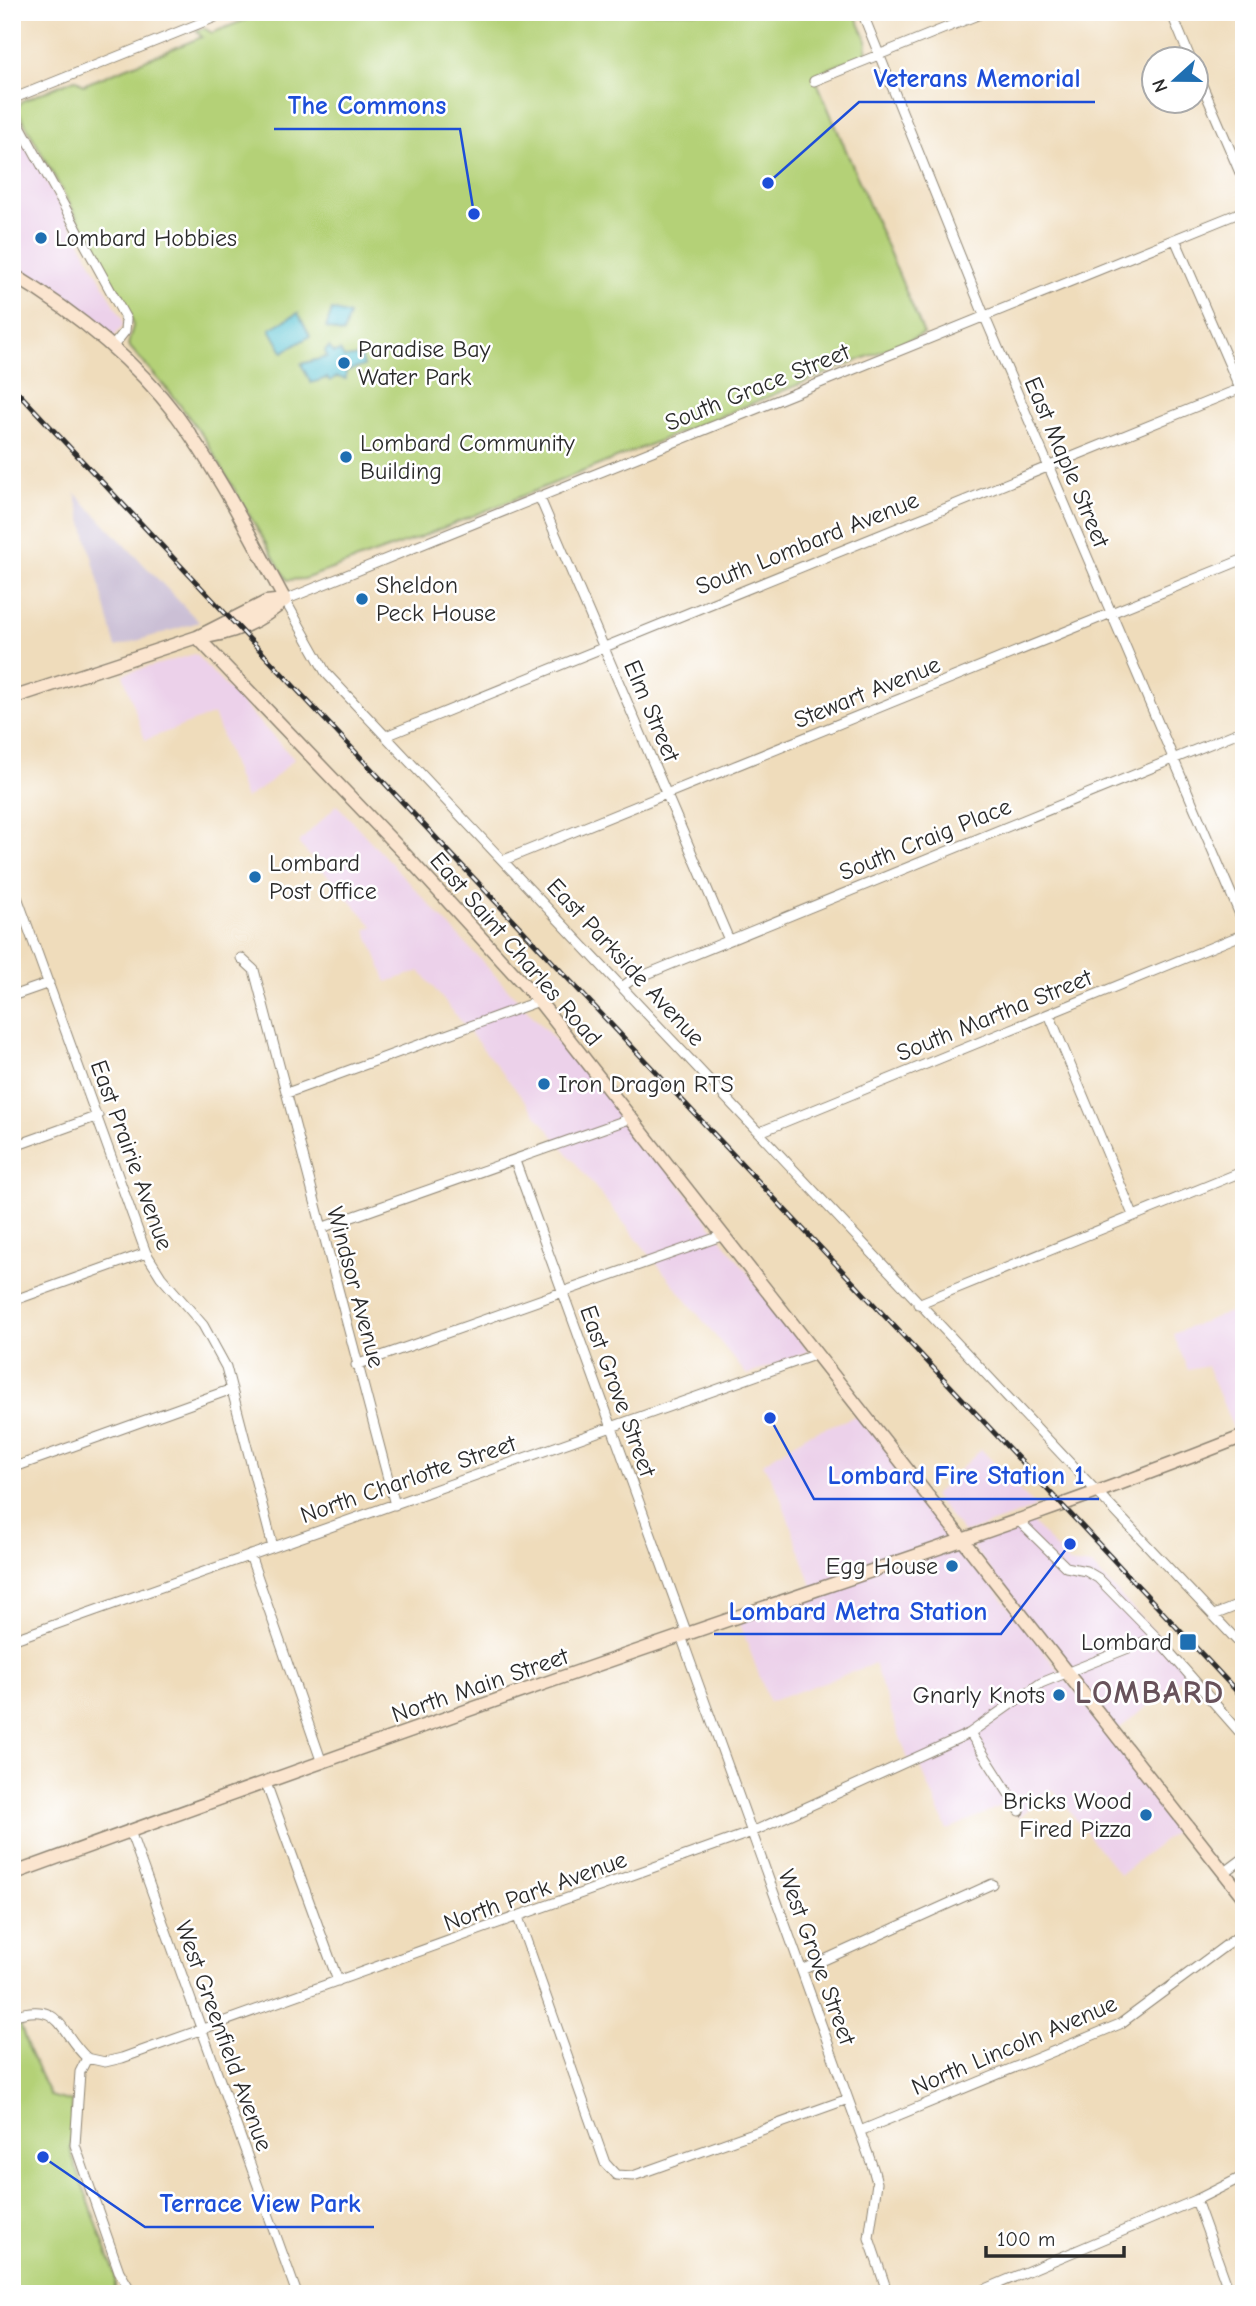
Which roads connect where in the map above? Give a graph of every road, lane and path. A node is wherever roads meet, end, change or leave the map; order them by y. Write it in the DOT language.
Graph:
graph roads {
  1 [pos="228,12"];
  2 [pos="862,12"];
  3 [pos="985,12"];
  4 [pos="1171,12"];
  5 [pos="1185,46"];
  6 [pos="878,55"];
  7 [pos="814,81"];
  8 [pos="12,99"];
  9 [pos="1210,103"];
  10 [pos="12,111"];
  11 [pos="1244,182"];
  12 [pos="1244,211"];
  13 [pos="1175,239"];
  14 [pos="12,274"];
  15 [pos="984,315"];
  16 [pos="113,346"];
  17 [pos="1242,391"];
  18 [pos="1048,466"];
  19 [pos="539,496"];
  20 [pos="1244,559"];
  21 [pos="285,600"];
  22 [pos="1111,612"];
  23 [pos="197,637"];
  24 [pos="604,647"];
  25 [pos="12,698"];
  26 [pos="1244,730"];
  27 [pos="386,736"];
  28 [pos="1173,759"];
  29 [pos="666,794"];
  30 [pos="504,860"];
  31 [pos="12,883"];
  32 [pos="1244,924"];
  33 [pos="1244,934"];
  34 [pos="729,940"];
  35 [pos="241,958"];
  36 [pos="49,983"];
  37 [pos="622,987"];
  38 [pos="12,996"];
  39 [pos="539,1001"];
  40 [pos="1049,1014"];
  41 [pos="288,1093"];
  42 [pos="98,1116"];
  43 [pos="632,1118"];
  44 [pos="760,1132"];
  45 [pos="12,1147"];
  46 [pos="515,1161"];
  47 [pos="1244,1171"];
  48 [pos="1133,1215"];
  49 [pos="321,1228"];
  50 [pos="724,1235"];
  51 [pos="146,1253"];
  52 [pos="562,1293"];
  53 [pos="12,1301"];
  54 [pos="918,1304"];
  55 [pos="817,1354"];
  56 [pos="356,1365"];
  57 [pos="232,1389"];
  58 [pos="611,1428"];
  59 [pos="1244,1436"];
  60 [pos="12,1468"];
  61 [pos="1098,1494"];
  62 [pos="395,1505"];
  63 [pos="1017,1519"];
  64 [pos="962,1538"];
  65 [pos="272,1547"];
  66 [pos="250,1555"];
  67 [pos="1244,1603"];
  68 [pos="1214,1615"];
  69 [pos="684,1635"];
  70 [pos="1156,1637"];
  71 [pos="12,1640"];
  72 [pos="1244,1648"];
  73 [pos="1067,1673"];
  74 [pos="970,1733"];
  75 [pos="1244,1737"];
  76 [pos="322,1763"];
  77 [pos="266,1783"];
  78 [pos="1020,1811"];
  79 [pos="130,1831"];
  80 [pos="752,1832"];
  81 [pos="1244,1858"];
  82 [pos="12,1874"];
  83 [pos="1224,1874"];
  84 [pos="992,1884"];
  85 [pos="1244,1898"];
  86 [pos="518,1917"];
  87 [pos="1244,1932"];
  88 [pos="802,1970"];
  89 [pos="338,1981"];
  90 [pos="12,2016"];
  91 [pos="202,2031"];
  92 [pos="87,2058"];
  93 [pos="848,2099"];
  94 [pos="860,2131"];
  95 [pos="1244,2176"];
  96 [pos="1196,2200"];
  97 [pos="129,2288"];
  98 [pos="297,2294"];
  99 [pos="888,2294"];
  100 [pos="974,2294"];
  101 [pos="1230,2294"];
  1 -- 8 [label="street"];
  2 -- 6 [label="street, East Maple Street"];
  3 -- 6 [label="street"];
  4 -- 5 [label="street"];
  6 -- 7 [label="street"];
  6 -- 15 [label="street, East Maple Street"];
  9 -- 11 [label="street"];
  10 -- 16 [label="street"];
  12 -- 13 [label="street, South Grace Street"];
  13 -- 15 [label="street, South Grace Street"];
  13 -- 17 [label="street"];
  14 -- 16 [label="main road"];
  15 -- 18 [label="street, East Maple Street"];
  15 -- 19 [label="street, South Grace Street"];
  16 -- 21 [label="main road"];
  17 -- 18 [label="street, South Lombard Avenue"];
  18 -- 22 [label="street, East Maple Street"];
  18 -- 24 [label="street, South Lombard Avenue"];
  19 -- 21 [label="street, South Grace Street"];
  19 -- 24 [label="street, Elm Street"];
  20 -- 22 [label="street, Stewart Avenue"];
  21 -- 23 [label="main road"];
  21 -- 27 [label="street, East Parkside Avenue"];
  22 -- 28 [label="street, East Maple Street"];
  22 -- 29 [label="street, Stewart Avenue"];
  23 -- 25 [label="main road"];
  23 -- 39 [label="main road, East Saint Charles Road"];
  24 -- 27 [label="street, South Lombard Avenue"];
  24 -- 29 [label="street, Elm Street"];
  26 -- 28 [label="street, South Craig Place"];
  27 -- 30 [label="street, East Parkside Avenue"];
  28 -- 32 [label="street, East Maple Street"];
  28 -- 34 [label="street, South Craig Place"];
  29 -- 30 [label="street, Stewart Avenue"];
  29 -- 34 [label="street, Elm Street"];
  30 -- 37 [label="street, East Parkside Avenue"];
  31 -- 36 [label="street, East Prairie Avenue"];
  33 -- 40 [label="street, South Martha Street"];
  34 -- 37 [label="street, South Craig Place"];
  35 -- 41 [label="street, Windsor Avenue"];
  36 -- 38 [label="street"];
  36 -- 42 [label="street, East Prairie Avenue"];
  37 -- 44 [label="street, East Parkside Avenue"];
  39 -- 41 [label="street"];
  39 -- 43 [label="main road, East Saint Charles Road"];
  40 -- 44 [label="street, South Martha Street"];
  40 -- 48 [label="street"];
  41 -- 49 [label="street, Windsor Avenue"];
  42 -- 45 [label="street"];
  42 -- 51 [label="street, East Prairie Avenue"];
  43 -- 46 [label="street"];
  43 -- 50 [label="main road, East Saint Charles Road"];
  44 -- 54 [label="street, East Parkside Avenue"];
  46 -- 49 [label="street"];
  46 -- 52 [label="street, East Grove Street"];
  47 -- 48 [label="street"];
  48 -- 54 [label="street"];
  49 -- 56 [label="street, Windsor Avenue"];
  50 -- 52 [label="street"];
  50 -- 55 [label="main road, East Saint Charles Road"];
  51 -- 53 [label="street"];
  51 -- 57 [label="street, East Prairie Avenue"];
  52 -- 56 [label="street"];
  52 -- 58 [label="street, East Grove Street"];
  54 -- 61 [label="street, East Parkside Avenue"];
  55 -- 58 [label="street, North Charlotte Street"];
  55 -- 64 [label="main road, East Saint Charles Road"];
  56 -- 62 [label="street, Windsor Avenue"];
  57 -- 60 [label="street"];
  57 -- 65 [label="street, East Prairie Avenue"];
  58 -- 62 [label="street, North Charlotte Street"];
  58 -- 69 [label="street, East Grove Street"];
  59 -- 61 [label="main road, North Main Street"];
  61 -- 63 [label="main road, North Main Street"];
  61 -- 68 [label="street, East Parkside Avenue"];
  62 -- 65 [label="street, North Charlotte Street"];
  63 -- 64 [label="main road, North Main Street"];
  63 -- 70 [label="street"];
  64 -- 69 [label="main road, North Main Street"];
  64 -- 73 [label="main road, East Saint Charles Road"];
  65 -- 66 [label="street, North Charlotte Street"];
  66 -- 71 [label="street, North Charlotte Street"];
  66 -- 76 [label="street"];
  67 -- 68 [label="street"];
  68 -- 72 [label="street, East Parkside Avenue"];
  69 -- 76 [label="main road, North Main Street"];
  69 -- 80 [label="street, West Grove Street"];
  70 -- 73 [label="street, North Park Avenue"];
  70 -- 75 [label="street"];
  73 -- 74 [label="street, North Park Avenue"];
  73 -- 83 [label="main road, East Saint Charles Road"];
  74 -- 78 [label="street"];
  74 -- 80 [label="street, North Park Avenue"];
  76 -- 77 [label="main road, North Main Street"];
  77 -- 79 [label="main road, North Main Street"];
  77 -- 89 [label="street"];
  79 -- 82 [label="main road, North Main Street"];
  79 -- 91 [label="street, West Greenfield Avenue"];
  80 -- 86 [label="street, North Park Avenue"];
  80 -- 88 [label="street, West Grove Street"];
  81 -- 83 [label="street"];
  83 -- 85 [label="main road, East Saint Charles Road"];
  84 -- 88 [label="street"];
  86 -- 89 [label="street, North Park Avenue"];
  86 -- 93 [label="street"];
  87 -- 94 [label="street, North Lincoln Avenue"];
  88 -- 93 [label="street, West Grove Street"];
  89 -- 91 [label="street, North Park Avenue"];
  90 -- 92 [label="street"];
  91 -- 92 [label="street, North Park Avenue"];
  91 -- 98 [label="street, West Greenfield Avenue"];
  92 -- 97 [label="street"];
  93 -- 94 [label="street, West Grove Street"];
  94 -- 99 [label="street, West Grove Street"];
  95 -- 96 [label="street"];
  96 -- 100 [label="street"];
  96 -- 101 [label="street"];
}
